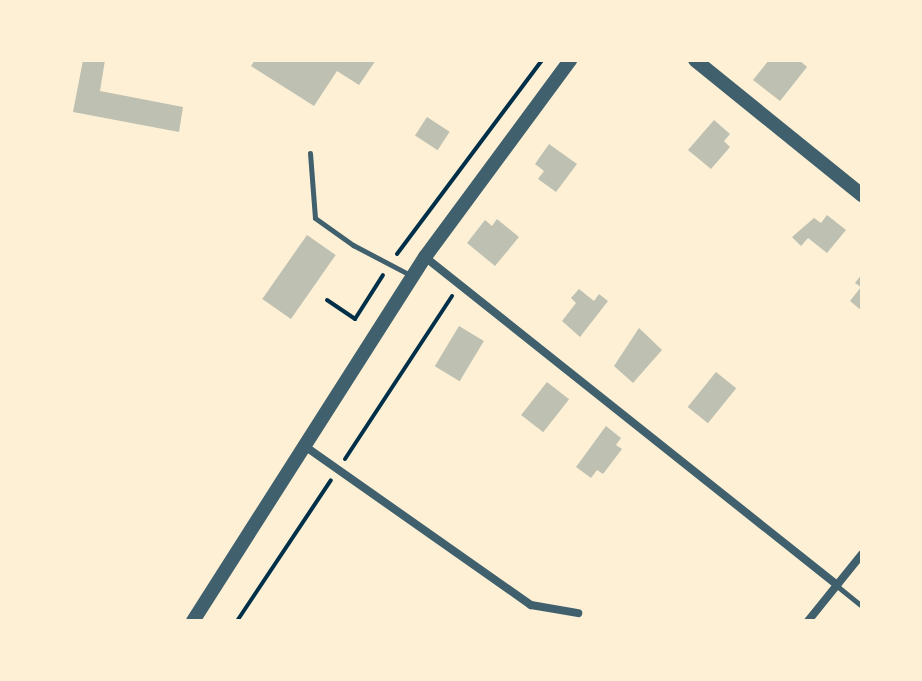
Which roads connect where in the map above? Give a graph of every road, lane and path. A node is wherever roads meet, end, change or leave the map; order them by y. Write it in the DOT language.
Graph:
graph roads {
  1 [pos="542,60"];
  2 [pos="570,60"];
  3 [pos="695,60"];
  4 [pos="310,153"];
  5 [pos="862,195"];
  6 [pos="425,257"];
  7 [pos="390,264"];
  8 [pos="413,276"];
  9 [pos="460,285"];
  10 [pos="327,300"];
  11 [pos="306,447"];
  12 [pos="337,470"];
  13 [pos="862,554"];
  14 [pos="837,585"];
  15 [pos="862,606"];
  16 [pos="578,613"];
  17 [pos="193,621"];
  18 [pos="237,621"];
  19 [pos="808,621"];
  1 -- 7 [label="path"];
  2 -- 6 [label="street"];
  3 -- 5 [label="street"];
  4 -- 7 [label="lane"];
  6 -- 8 [label="street"];
  6 -- 9 [label="street"];
  7 -- 8 [label="lane"];
  7 -- 10 [label="path"];
  8 -- 11 [label="street"];
  9 -- 12 [label="path"];
  9 -- 14 [label="street"];
  11 -- 12 [label="street"];
  11 -- 17 [label="street"];
  12 -- 16 [label="street"];
  12 -- 18 [label="path"];
  13 -- 14 [label="street"];
  14 -- 15 [label="lane"];
  14 -- 19 [label="street"];
}
